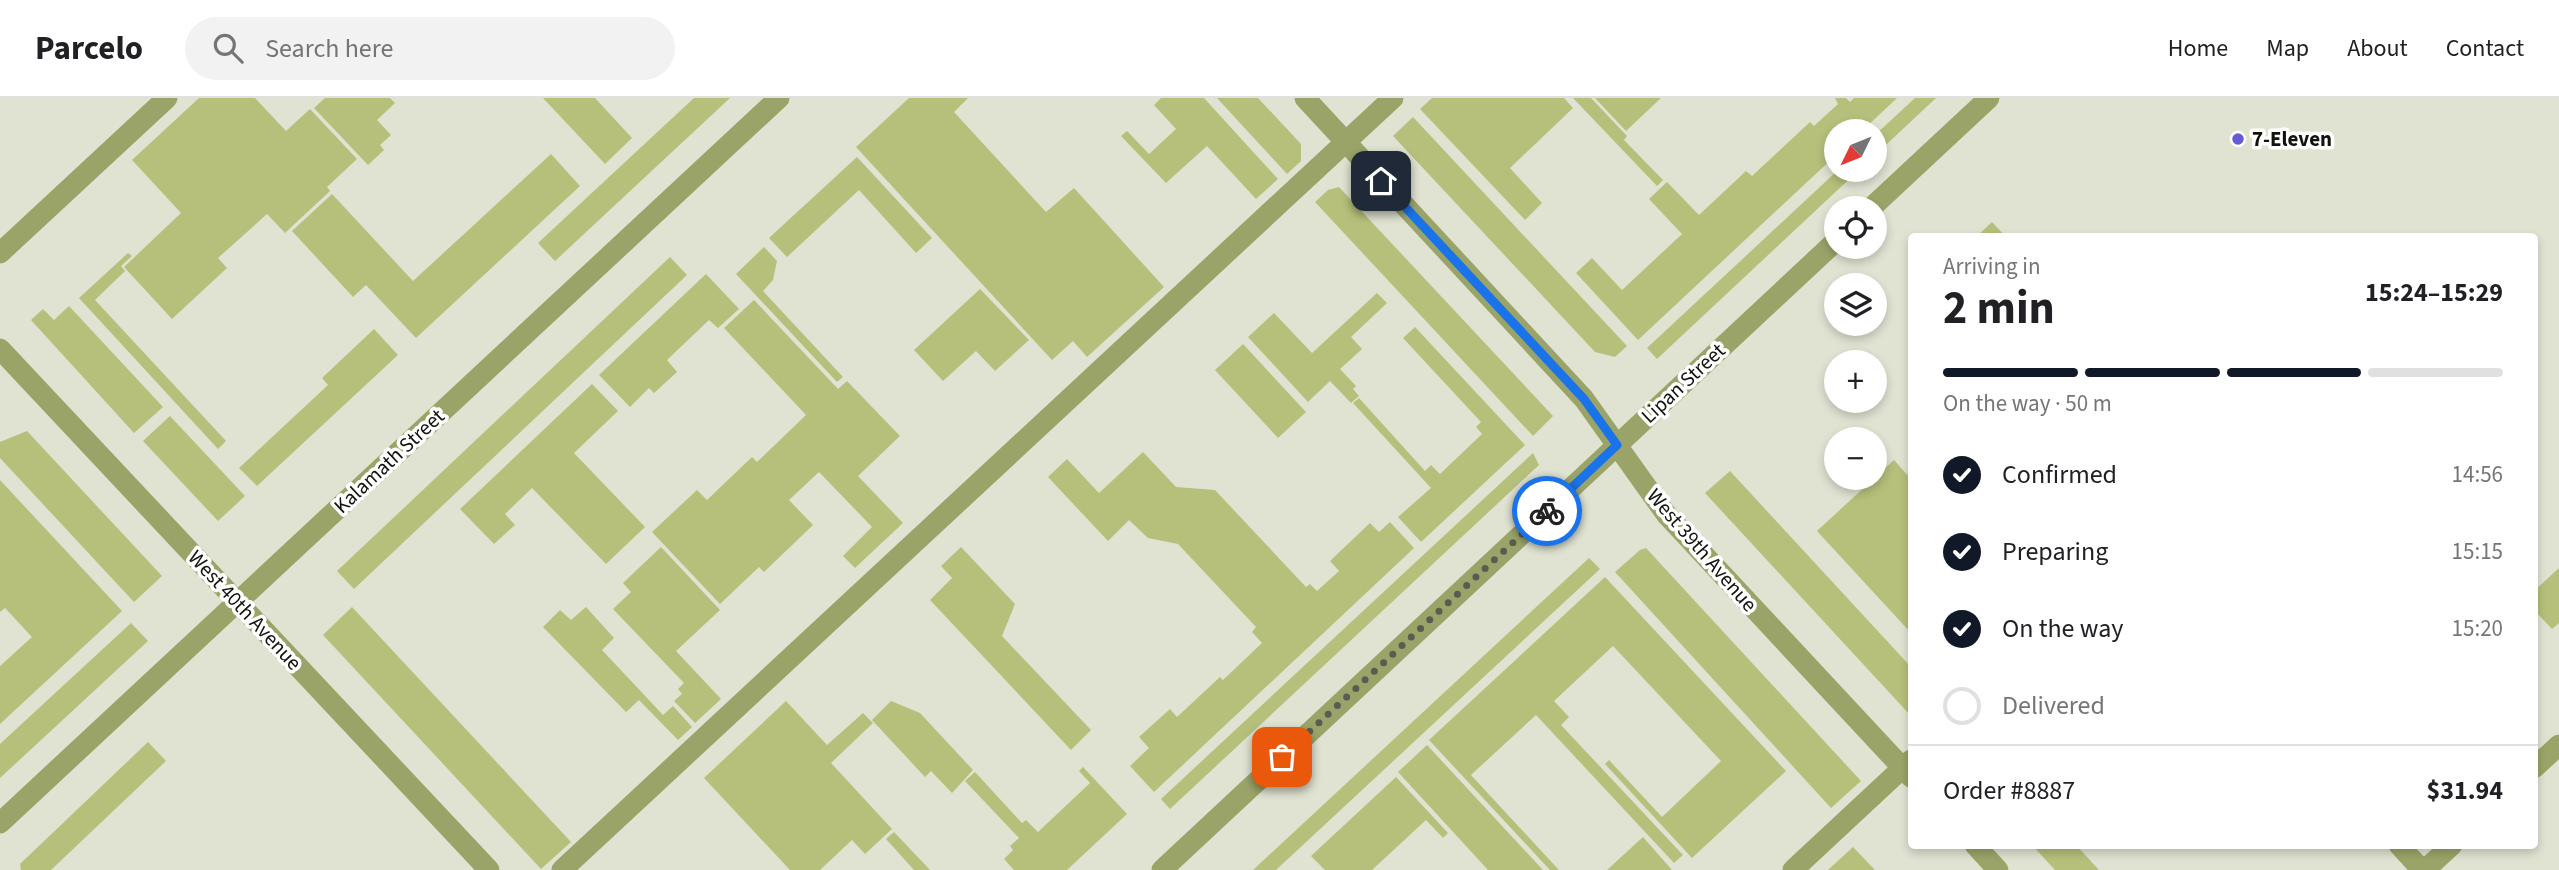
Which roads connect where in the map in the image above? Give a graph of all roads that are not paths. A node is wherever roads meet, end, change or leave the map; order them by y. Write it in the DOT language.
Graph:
graph roads {
  1 [pos="167,98"];
  2 [pos="779,98"];
  3 [pos="1305,98"];
  4 [pos="1393,98"];
  5 [pos="1989,98"];
  6 [pos="1346,142"];
  7 [pos="1884,196"];
  8 [pos="1824,252"];
  9 [pos="0,253"];
  10 [pos="0,349"];
  11 [pos="1617,445"];
  12 [pos="237,602"];
  13 [pos="2559,745"];
  14 [pos="2538,764"];
  15 [pos="1908,768"];
  16 [pos="0,823"];
  17 [pos="1979,849"];
  18 [pos="2403,849"];
  19 [pos="2447,849"];
  20 [pos="489,870"];
  21 [pos="562,870"];
  22 [pos="1162,870"];
  23 [pos="1793,870"];
  24 [pos="1997,870"];
  25 [pos="2423,870"];
  1 -- 9 [label="street"];
  2 -- 12 [label="street, Kalamath Street"];
  3 -- 6 [label="street, West 39th Avenue"];
  4 -- 6 [label="street"];
  5 -- 7 [label="street"];
  6 -- 11 [label="street, West 39th Avenue"];
  6 -- 21 [label="street"];
  8 -- 11 [label="street, Lipan Street"];
  10 -- 12 [label="street, West 40th Avenue"];
  11 -- 15 [label="street, West 39th Avenue"];
  11 -- 22 [label="street, Lipan Street"];
  12 -- 16 [label="street, Kalamath Street"];
  12 -- 20 [label="street, West 40th Avenue"];
  13 -- 14 [label="street"];
  15 -- 23 [label="street"];
  17 -- 24 [label="street"];
  18 -- 25 [label="street"];
  19 -- 25 [label="street"];
}
